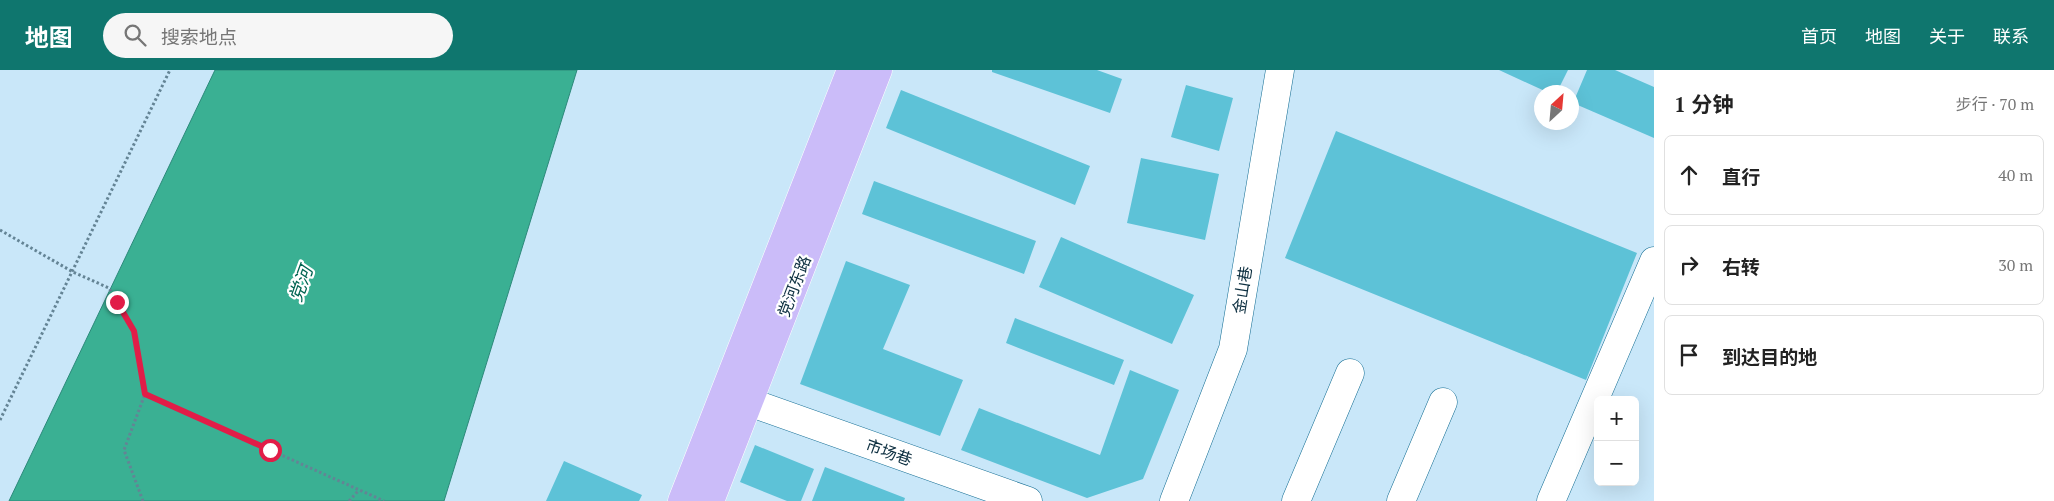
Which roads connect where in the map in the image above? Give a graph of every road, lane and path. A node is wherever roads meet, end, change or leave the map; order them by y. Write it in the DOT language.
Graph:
graph roads {
  1 [pos="170,70"];
  2 [pos="851,70"];
  3 [pos="878,70"];
  4 [pos="1280,70"];
  5 [pos="0,230"];
  6 [pos="1654,261"];
  7 [pos="73,272"];
  8 [pos="1350,373"];
  9 [pos="145,394"];
  10 [pos="750,402"];
  11 [pos="1443,402"];
  12 [pos="0,420"];
  13 [pos="359,490"];
  14 [pos="143,501"];
  15 [pos="349,501"];
  16 [pos="384,501"];
  17 [pos="682,501"];
  18 [pos="710,501"];
  19 [pos="1028,501"];
  20 [pos="1174,501"];
  21 [pos="1296,501"];
  22 [pos="1401,501"];
  23 [pos="1551,501"];
  1 -- 7 [label="path"];
  2 -- 17 [label="main road"];
  3 -- 10 [label="main road, 党河东路"];
  4 -- 20 [label="street, 金山巷"];
  5 -- 7 [label="path"];
  6 -- 23 [label="street"];
  7 -- 9 [label="path"];
  7 -- 12 [label="path"];
  8 -- 21 [label="street"];
  9 -- 13 [label="path"];
  9 -- 14 [label="path"];
  10 -- 18 [label="main road, 党河东路"];
  10 -- 19 [label="street, 市场巷"];
  11 -- 22 [label="street"];
  13 -- 15 [label="path"];
  13 -- 16 [label="path"];
}
